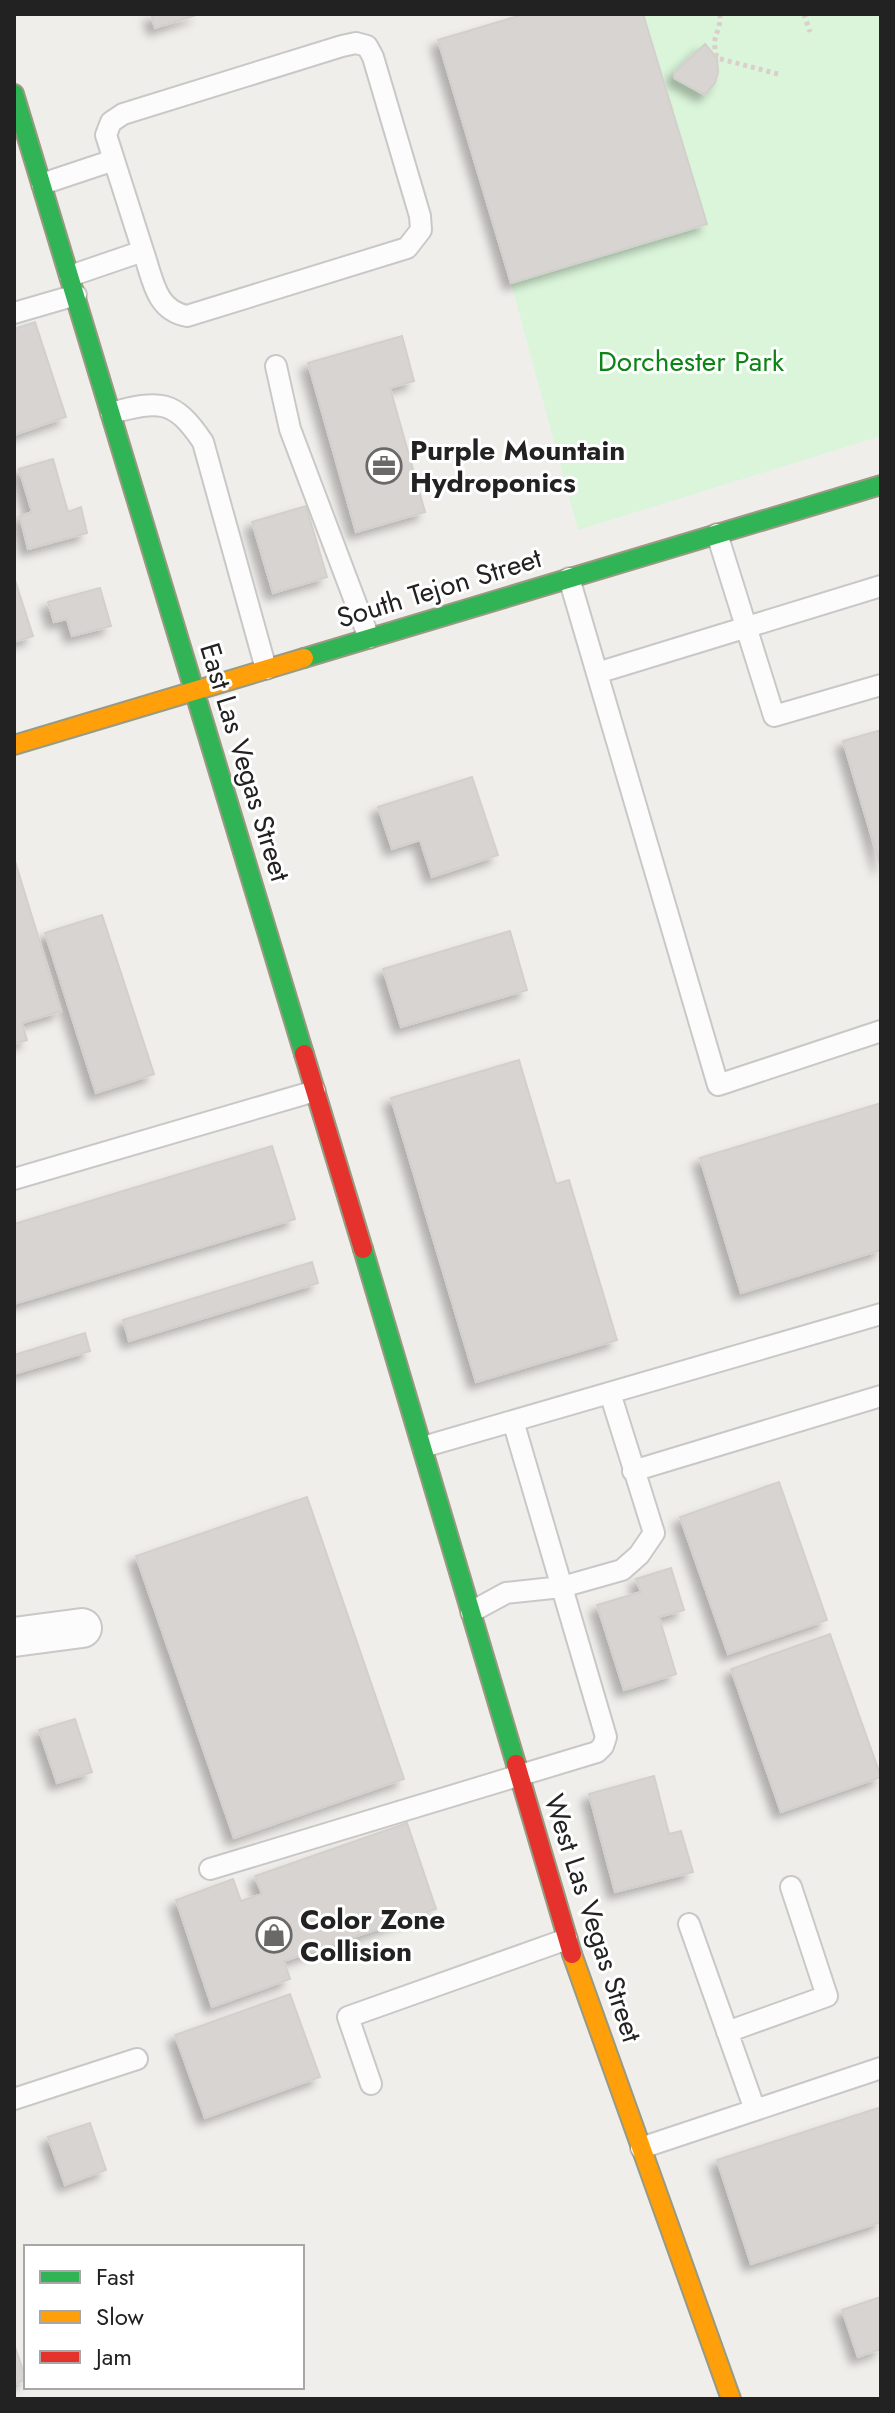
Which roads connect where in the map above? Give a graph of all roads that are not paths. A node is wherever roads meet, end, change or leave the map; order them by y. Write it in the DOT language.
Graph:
graph roads {
  1 [pos="14,94"];
  2 [pos="114,160"];
  3 [pos="42,184"];
  4 [pos="143,251"];
  5 [pos="73,286"];
  6 [pos="14,313"];
  7 [pos="276,366"];
  8 [pos="111,413"];
  9 [pos="881,485"];
  10 [pos="717,534"];
  11 [pos="569,578"];
  12 [pos="881,586"];
  13 [pos="745,627"];
  14 [pos="369,638"];
  15 [pos="266,669"];
  16 [pos="597,673"];
  17 [pos="881,685"];
  18 [pos="194,690"];
  19 [pos="14,745"];
  20 [pos="881,1031"];
  21 [pos="315,1091"];
  22 [pos="14,1179"];
  23 [pos="881,1314"];
  24 [pos="610,1393"];
  25 [pos="881,1396"];
  26 [pos="513,1421"];
  27 [pos="423,1447"];
  28 [pos="633,1471"];
  29 [pos="562,1587"];
  30 [pos="471,1612"];
  31 [pos="82,1628"];
  32 [pos="14,1637"];
  33 [pos="519,1774"];
  34 [pos="210,1869"];
  35 [pos="791,1887"];
  36 [pos="689,1924"];
  37 [pos="567,1939"];
  38 [pos="727,2032"];
  39 [pos="137,2059"];
  40 [pos="881,2068"];
  41 [pos="371,2084"];
  42 [pos="14,2099"];
  43 [pos="755,2110"];
  44 [pos="641,2148"];
  45 [pos="731,2399"];
  1 -- 3 [label="street, East Las Vegas Street"];
  2 -- 3 [label="lane"];
  2 -- 4 [label="lane"];
  2 -- 4 [label="lane"];
  3 -- 5 [label="street, East Las Vegas Street"];
  4 -- 5 [label="lane"];
  5 -- 6 [label="lane"];
  5 -- 8 [label="street, East Las Vegas Street"];
  7 -- 14 [label="lane"];
  8 -- 15 [label="lane"];
  8 -- 18 [label="street, East Las Vegas Street"];
  9 -- 10 [label="street, South Tejon Street"];
  10 -- 11 [label="street, South Tejon Street"];
  10 -- 13 [label="lane"];
  11 -- 14 [label="street, South Tejon Street"];
  11 -- 16 [label="lane"];
  12 -- 13 [label="lane"];
  13 -- 16 [label="lane"];
  13 -- 17 [label="lane"];
  14 -- 15 [label="street, South Tejon Street"];
  15 -- 18 [label="street, South Tejon Street"];
  16 -- 20 [label="lane"];
  18 -- 19 [label="street, South Tejon Street"];
  18 -- 21 [label="street, East Las Vegas Street"];
  21 -- 22 [label="lane"];
  21 -- 27 [label="street, East Las Vegas Street"];
  23 -- 24 [label="lane"];
  24 -- 26 [label="lane"];
  24 -- 28 [label="lane"];
  25 -- 28 [label="lane"];
  26 -- 27 [label="lane"];
  26 -- 29 [label="lane"];
  27 -- 30 [label="street, West Las Vegas Street"];
  28 -- 29 [label="lane"];
  29 -- 30 [label="lane"];
  29 -- 33 [label="lane"];
  30 -- 33 [label="street, West Las Vegas Street"];
  31 -- 32 [label="street"];
  33 -- 34 [label="lane"];
  33 -- 37 [label="street, West Las Vegas Street"];
  35 -- 38 [label="lane"];
  36 -- 38 [label="lane"];
  37 -- 41 [label="lane"];
  37 -- 44 [label="street, West Las Vegas Street"];
  38 -- 43 [label="lane"];
  39 -- 42 [label="lane"];
  40 -- 43 [label="lane"];
  43 -- 44 [label="lane"];
  44 -- 45 [label="street, West Las Vegas Street"];
}
